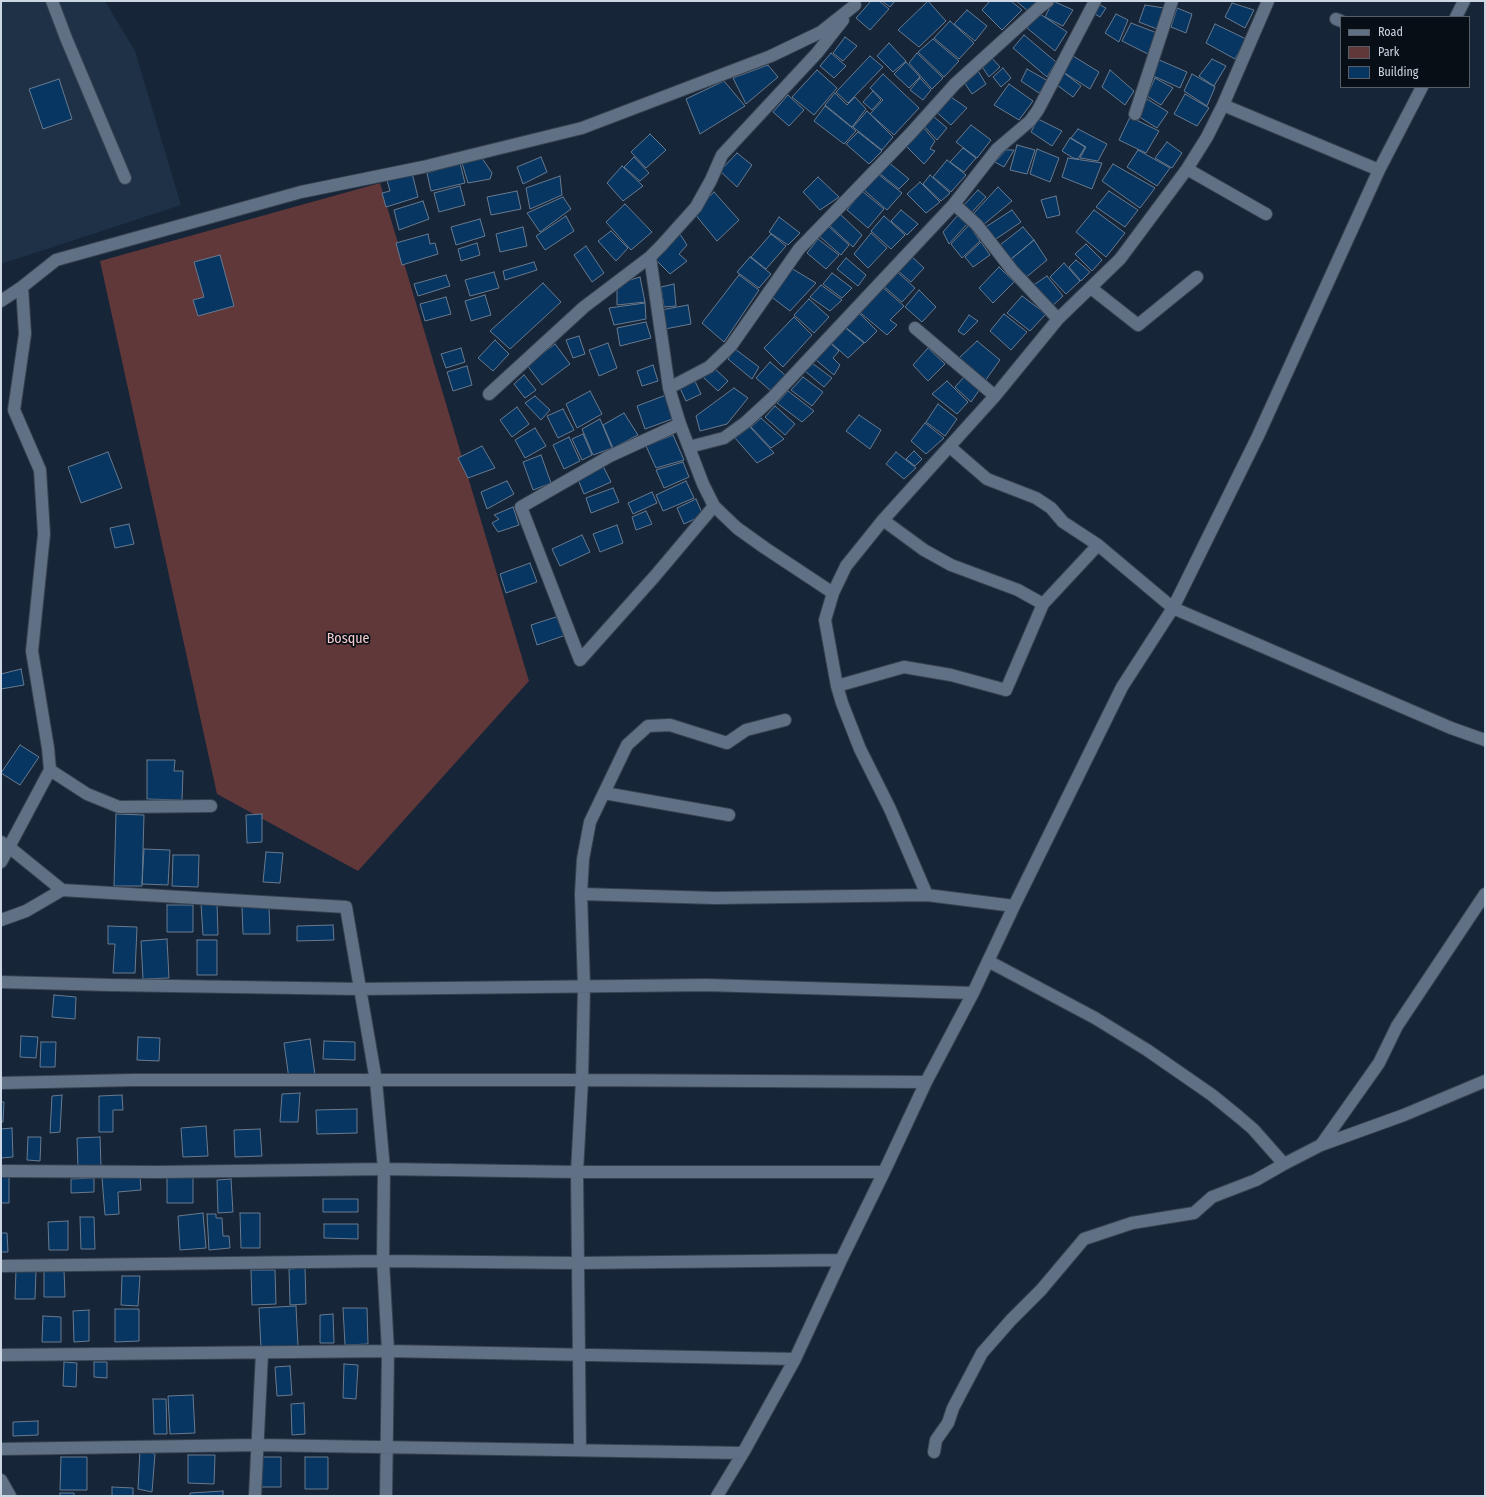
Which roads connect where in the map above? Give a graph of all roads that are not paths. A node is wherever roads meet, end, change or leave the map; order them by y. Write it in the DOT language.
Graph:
graph roads {
  1 [pos="52,1"];
  2 [pos="1048,1"];
  3 [pos="1095,1"];
  4 [pos="1172,1"];
  5 [pos="1268,1"];
  6 [pos="1464,1"];
  7 [pos="857,3"];
  8 [pos="1456,16"];
  9 [pos="1421,88"];
  10 [pos="1223,105"];
  11 [pos="1135,114"];
  12 [pos="1187,169"];
  13 [pos="1379,170"];
  14 [pos="125,178"];
  15 [pos="954,204"];
  16 [pos="1266,214"];
  17 [pos="650,257"];
  18 [pos="1197,276"];
  19 [pos="22,287"];
  20 [pos="1091,288"];
  21 [pos="1,301"];
  22 [pos="1058,319"];
  23 [pos="915,328"];
  24 [pos="669,388"];
  25 [pos="489,394"];
  26 [pos="995,396"];
  27 [pos="680,424"];
  28 [pos="950,446"];
  29 [pos="689,447"];
  30 [pos="714,506"];
  31 [pos="883,520"];
  32 [pos="1098,545"];
  33 [pos="832,593"];
  34 [pos="1043,604"];
  35 [pos="1172,608"];
  36 [pos="837,686"];
  37 [pos="785,720"];
  38 [pos="1485,740"];
  39 [pos="50,770"];
  40 [pos="604,793"];
  41 [pos="211,806"];
  42 [pos="729,815"];
  43 [pos="5,845"];
  44 [pos="1,862"];
  45 [pos="62,890"];
  46 [pos="581,894"];
  47 [pos="1485,894"];
  48 [pos="927,895"];
  49 [pos="1014,906"];
  50 [pos="1,920"];
  51 [pos="988,961"];
  52 [pos="1,982"];
  53 [pos="584,986"];
  54 [pos="360,989"];
  55 [pos="973,993"];
  56 [pos="376,1080"];
  57 [pos="582,1080"];
  58 [pos="1485,1081"];
  59 [pos="926,1082"];
  60 [pos="1,1084"];
  61 [pos="1321,1145"];
  62 [pos="1284,1164"];
  63 [pos="384,1169"];
  64 [pos="1,1171"];
  65 [pos="577,1172"];
  66 [pos="884,1172"];
  67 [pos="841,1260"];
  68 [pos="383,1261"];
  69 [pos="578,1263"];
  70 [pos="1,1266"];
  71 [pos="388,1351"];
  72 [pos="262,1353"];
  73 [pos="580,1354"];
  74 [pos="1,1355"];
  75 [pos="795,1359"];
  76 [pos="257,1445"];
  77 [pos="387,1447"];
  78 [pos="1,1449"];
  79 [pos="580,1450"];
  80 [pos="934,1452"];
  81 [pos="743,1453"];
  82 [pos="1,1480"];
  83 [pos="10,1496"];
  84 [pos="255,1496"];
  85 [pos="386,1496"];
  86 [pos="717,1496"];
  1 -- 14 [label="street"];
  2 -- 24 [label="street"];
  3 -- 15 [label="street"];
  4 -- 11 [label="street"];
  5 -- 10 [label="street"];
  6 -- 8 [label="street"];
  7 -- 17 [label="street"];
  7 -- 19 [label="street"];
  9 -- 13 [label="street"];
  10 -- 12 [label="street"];
  10 -- 13 [label="street"];
  12 -- 16 [label="street"];
  12 -- 20 [label="street"];
  13 -- 35 [label="street"];
  15 -- 22 [label="street"];
  15 -- 29 [label="street"];
  17 -- 24 [label="street"];
  17 -- 25 [label="street"];
  18 -- 20 [label="street"];
  19 -- 21 [label="street"];
  19 -- 39 [label="street"];
  20 -- 22 [label="street"];
  22 -- 26 [label="street"];
  23 -- 26 [label="street"];
  24 -- 27 [label="street"];
  26 -- 28 [label="street"];
  27 -- 29 [label="street"];
  27 -- 30 [label="street"];
  28 -- 31 [label="street"];
  28 -- 32 [label="street"];
  29 -- 30 [label="street"];
  30 -- 33 [label="street"];
  31 -- 33 [label="street"];
  31 -- 34 [label="street"];
  32 -- 34 [label="street"];
  32 -- 35 [label="street"];
  33 -- 36 [label="street"];
  34 -- 36 [label="street"];
  35 -- 38 [label="street"];
  35 -- 49 [label="street"];
  36 -- 48 [label="street"];
  37 -- 40 [label="street"];
  39 -- 41 [label="street"];
  39 -- 43 [label="street"];
  40 -- 42 [label="street"];
  40 -- 46 [label="street"];
  43 -- 44 [label="street"];
  43 -- 45 [label="street"];
  45 -- 50 [label="street"];
  45 -- 54 [label="street"];
  46 -- 48 [label="street"];
  46 -- 53 [label="street"];
  47 -- 61 [label="street"];
  48 -- 49 [label="street"];
  49 -- 51 [label="street"];
  51 -- 55 [label="street"];
  51 -- 62 [label="street"];
  52 -- 54 [label="street"];
  53 -- 54 [label="street"];
  53 -- 55 [label="street"];
  53 -- 57 [label="street"];
  54 -- 56 [label="street"];
  55 -- 59 [label="street"];
  56 -- 57 [label="street"];
  56 -- 60 [label="street"];
  56 -- 63 [label="street"];
  57 -- 59 [label="street"];
  57 -- 65 [label="street"];
  58 -- 61 [label="street"];
  59 -- 66 [label="street"];
  61 -- 62 [label="street"];
  62 -- 80 [label="street"];
  63 -- 64 [label="street"];
  63 -- 65 [label="street"];
  63 -- 68 [label="street"];
  65 -- 66 [label="street"];
  65 -- 69 [label="street"];
  66 -- 67 [label="street"];
  67 -- 69 [label="street"];
  67 -- 75 [label="street"];
  68 -- 69 [label="street"];
  68 -- 70 [label="street"];
  68 -- 71 [label="street"];
  69 -- 73 [label="street"];
  71 -- 72 [label="street"];
  71 -- 73 [label="street"];
  71 -- 77 [label="street"];
  72 -- 74 [label="street"];
  72 -- 76 [label="street"];
  73 -- 75 [label="street"];
  73 -- 79 [label="street"];
  75 -- 81 [label="street"];
  76 -- 77 [label="street"];
  76 -- 78 [label="street"];
  76 -- 84 [label="street"];
  77 -- 79 [label="street"];
  77 -- 85 [label="street"];
  79 -- 81 [label="street"];
  81 -- 86 [label="street"];
  82 -- 83 [label="street"];
}
